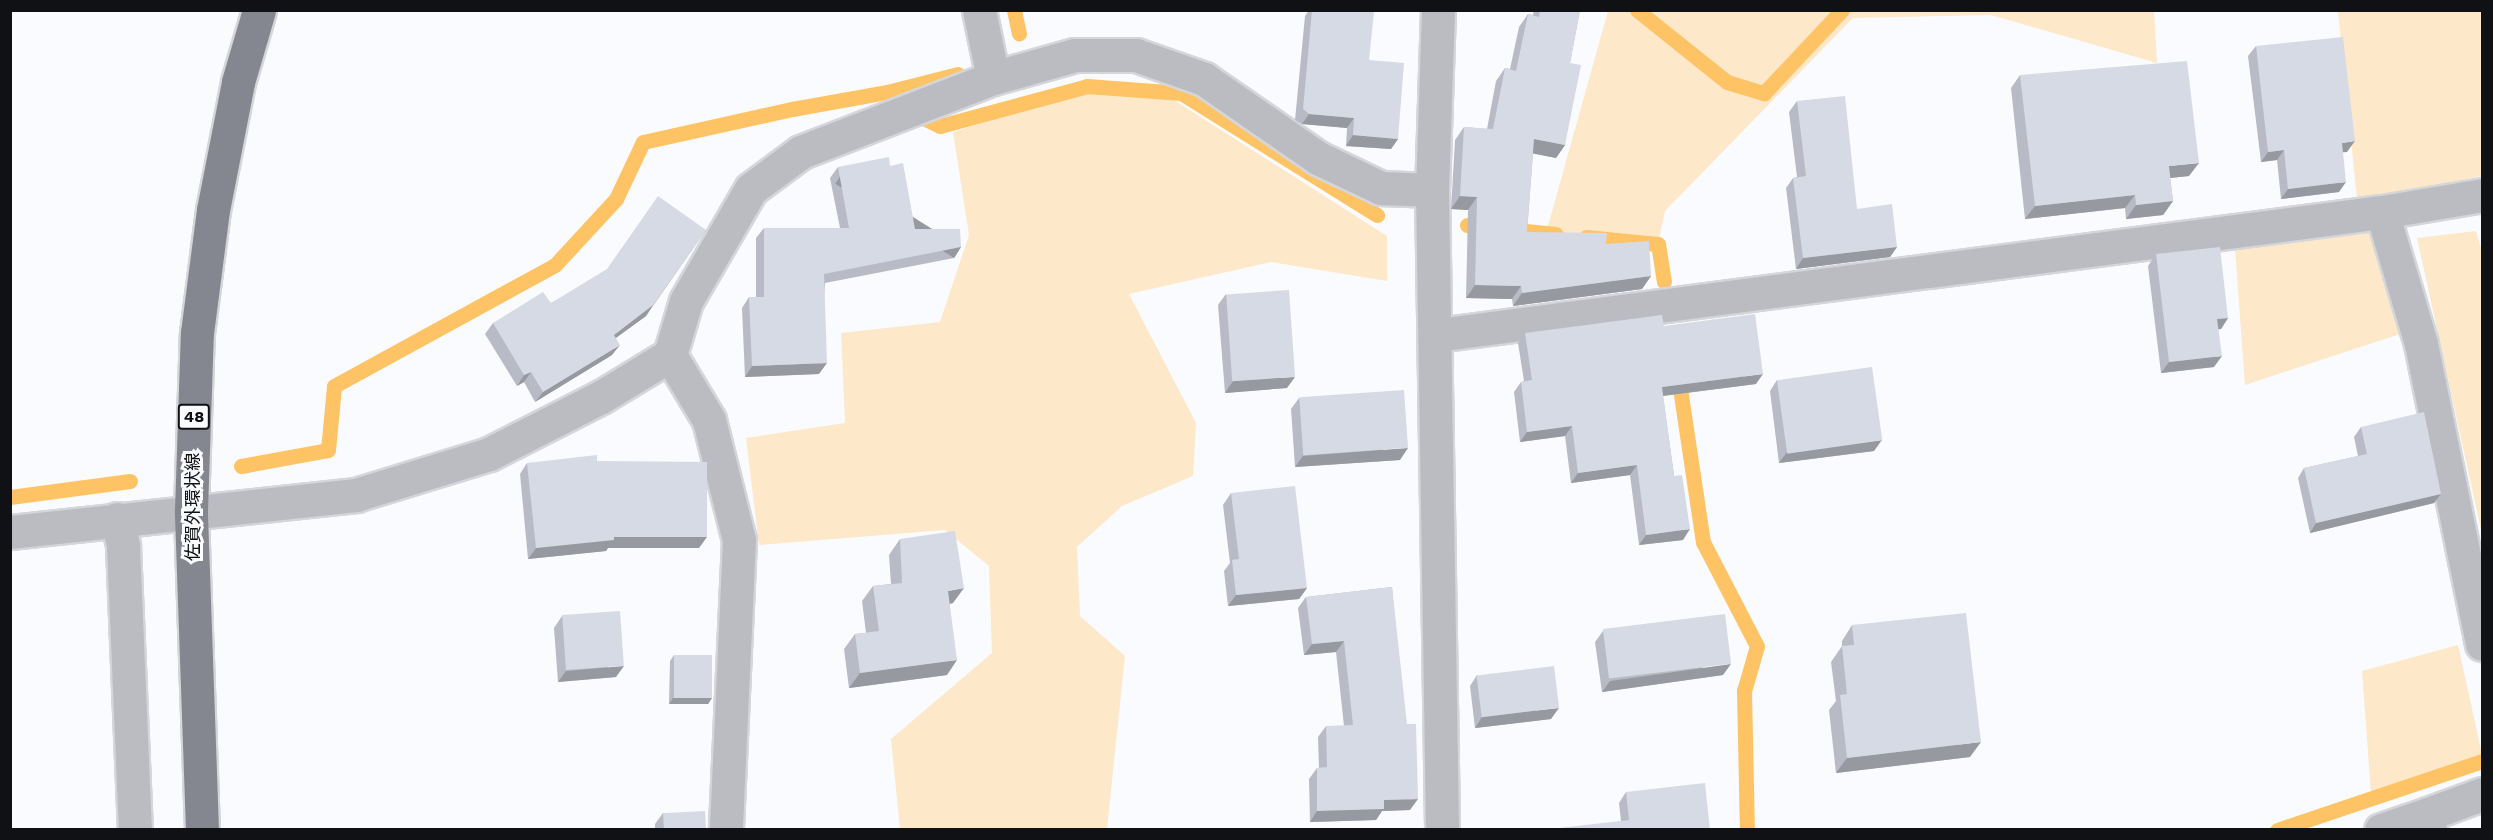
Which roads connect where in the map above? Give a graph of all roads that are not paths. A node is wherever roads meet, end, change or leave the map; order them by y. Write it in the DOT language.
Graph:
graph roads {
  1 [pos="259,10"];
  2 [pos="979,10"];
  3 [pos="1438,10"];
  4 [pos="993,78"];
  5 [pos="1432,190"];
  6 [pos="2482,195"];
  7 [pos="2382,212"];
  8 [pos="1437,335"];
  9 [pos="670,355"];
  10 [pos="191,510"];
  11 [pos="117,519"];
  12 [pos="10,532"];
  13 [pos="2482,644"];
  14 [pos="2482,794"];
  15 [pos="2429,822"];
  16 [pos="135,830"];
  17 [pos="202,830"];
  18 [pos="726,830"];
  19 [pos="1442,830"];
  20 [pos="2381,830"];
  1 -- 10 [label="main road, 佐賀外環状線 / 48"];
  2 -- 4 [label="street"];
  3 -- 5 [label="street"];
  4 -- 5 [label="street"];
  4 -- 9 [label="street"];
  5 -- 8 [label="street"];
  6 -- 7 [label="street"];
  7 -- 8 [label="street"];
  7 -- 13 [label="street"];
  8 -- 19 [label="street"];
  9 -- 10 [label="street"];
  9 -- 18 [label="street"];
  10 -- 11 [label="street"];
  10 -- 17 [label="main road, 佐賀外環状線 / 48"];
  11 -- 12 [label="street"];
  11 -- 16 [label="street"];
  14 -- 15 [label="street"];
  15 -- 20 [label="street"];
}
